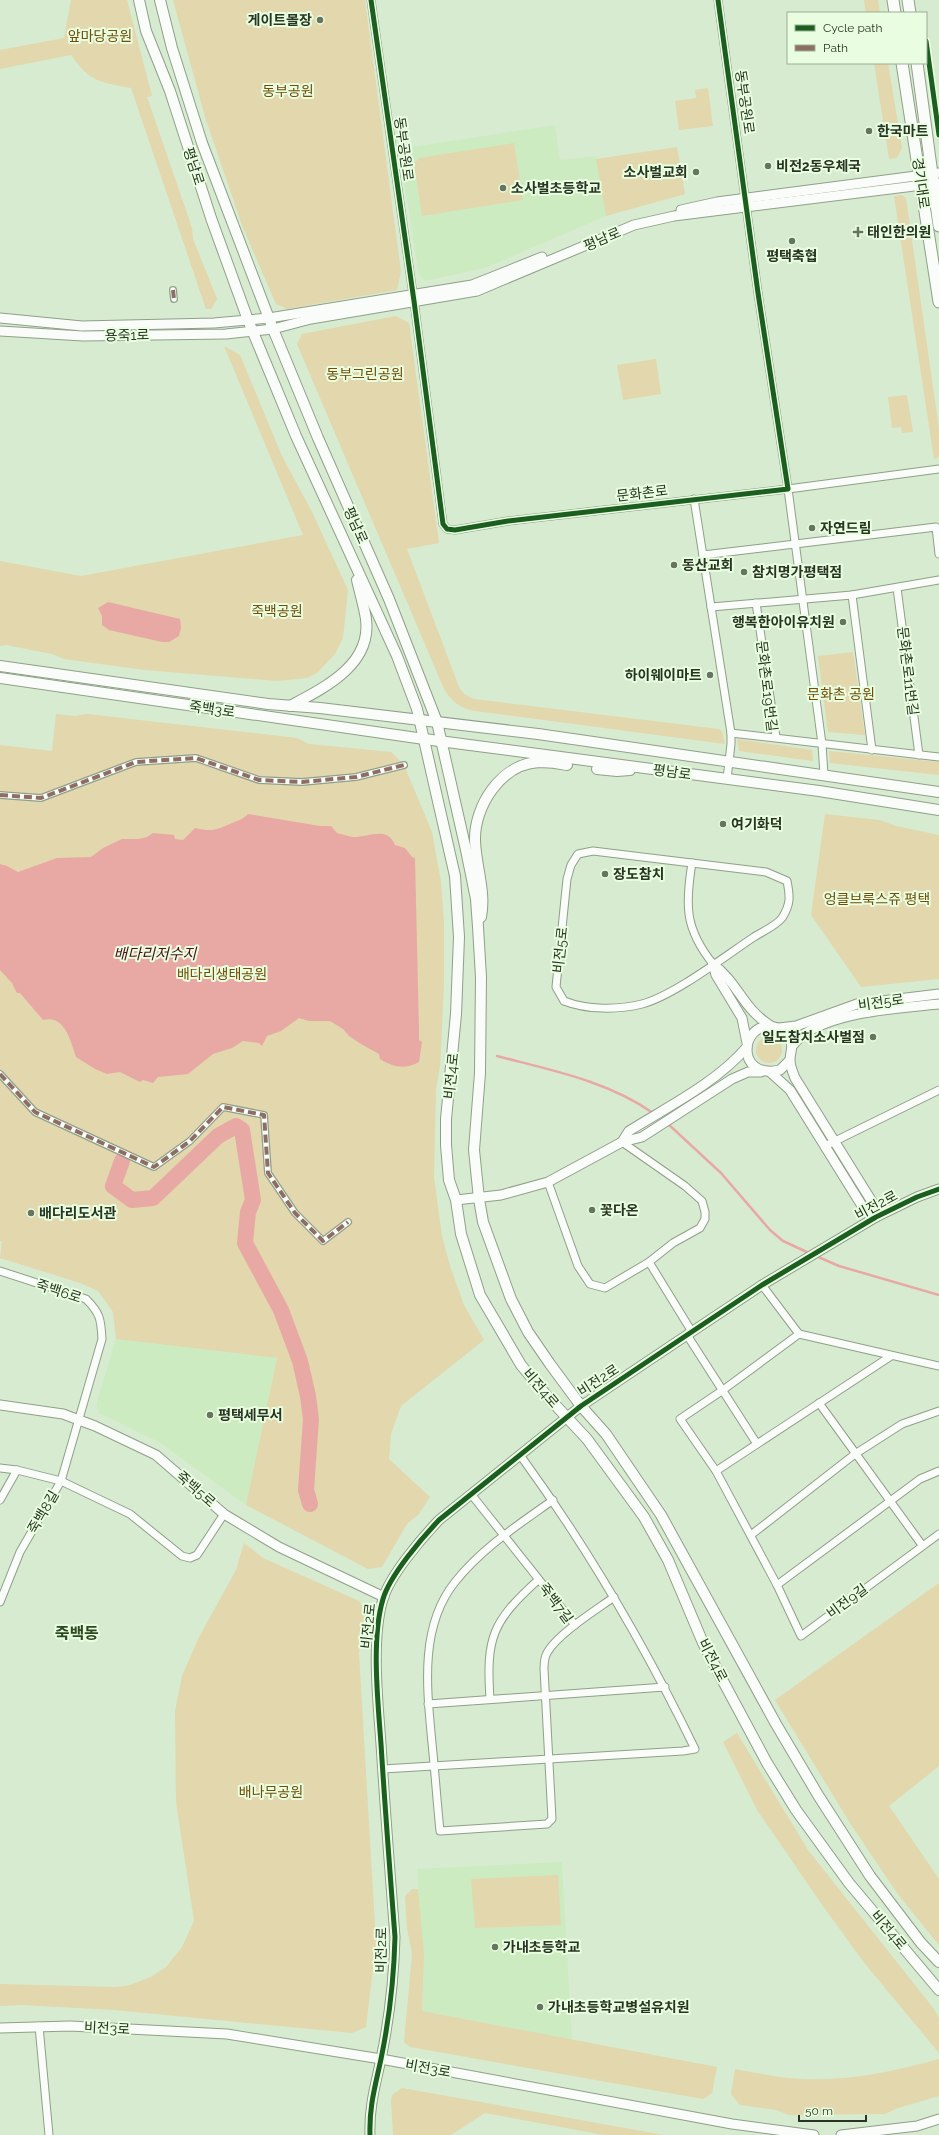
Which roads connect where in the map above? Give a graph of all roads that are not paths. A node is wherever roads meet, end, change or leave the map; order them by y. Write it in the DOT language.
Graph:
graph roads {
  1 [pos="139,0"];
  2 [pos="160,0"];
  3 [pos="371,0"];
  4 [pos="718,0"];
  5 [pos="893,0"];
  6 [pos="908,0"];
  7 [pos="895,12"];
  8 [pos="910,12"];
  9 [pos="902,64"];
  10 [pos="917,64"];
  11 [pos="936,178"];
  12 [pos="920,180"];
  13 [pos="746,203"];
  14 [pos="939,226"];
  15 [pos="173,290"];
  16 [pos="414,298"];
  17 [pos="174,299"];
  18 [pos="939,302"];
  19 [pos="0,318"];
  20 [pos="269,318"];
  21 [pos="248,320"];
  22 [pos="273,329"];
  23 [pos="0,331"];
  24 [pos="254,331"];
  25 [pos="939,469"];
  26 [pos="788,489"];
  27 [pos="694,499"];
  28 [pos="796,545"];
  29 [pos="939,554"];
  30 [pos="703,555"];
  31 [pos="354,564"];
  32 [pos="939,580"];
  33 [pos="897,588"];
  34 [pos="852,595"];
  35 [pos="804,599"];
  36 [pos="756,603"];
  37 [pos="711,607"];
  38 [pos="0,666"];
  39 [pos="0,678"];
  40 [pos="290,706"];
  41 [pos="420,720"];
  42 [pos="437,722"];
  43 [pos="731,733"];
  44 [pos="776,737"];
  45 [pos="424,739"];
  46 [pos="442,741"];
  47 [pos="822,744"];
  48 [pos="872,750"];
  49 [pos="919,755"];
  50 [pos="939,756"];
  51 [pos="729,762"];
  52 [pos="404,765"];
  53 [pos="648,768"];
  54 [pos="824,775"];
  55 [pos="727,779"];
  56 [pos="939,792"];
  57 [pos="0,795"];
  58 [pos="939,810"];
  59 [pos="692,863"];
  60 [pos="478,927"];
  61 [pos="713,964"];
  62 [pos="939,994"];
  63 [pos="939,1004"];
  64 [pos="775,1027"];
  65 [pos="747,1045"];
  66 [pos="792,1045"];
  67 [pos="790,1060"];
  68 [pos="766,1072"];
  69 [pos="0,1074"];
  70 [pos="939,1090"];
  71 [pos="834,1141"];
  72 [pos="622,1142"];
  73 [pos="825,1146"];
  74 [pos="548,1182"];
  75 [pos="939,1189"];
  76 [pos="479,1199"];
  77 [pos="456,1200"];
  78 [pos="876,1217"];
  79 [pos="348,1222"];
  80 [pos="649,1262"];
  81 [pos="0,1271"];
  82 [pos="762,1286"];
  83 [pos="690,1334"];
  84 [pos="799,1334"];
  85 [pos="891,1356"];
  86 [pos="939,1366"];
  87 [pos="723,1390"];
  88 [pos="819,1403"];
  89 [pos="0,1405"];
  90 [pos="581,1406"];
  91 [pos="939,1411"];
  92 [pos="567,1416"];
  93 [pos="79,1420"];
  94 [pos="757,1444"];
  95 [pos="520,1454"];
  96 [pos="856,1454"];
  97 [pos="0,1468"];
  98 [pos="17,1470"];
  99 [pos="716,1471"];
  100 [pos="939,1471"];
  101 [pos="61,1481"];
  102 [pos="471,1494"];
  103 [pos="552,1499"];
  104 [pos="0,1500"];
  105 [pos="889,1502"];
  106 [pos="224,1514"];
  107 [pos="939,1534"];
  108 [pos="751,1535"];
  109 [pos="502,1536"];
  110 [pos="922,1545"];
  111 [pos="538,1580"];
  112 [pos="777,1585"];
  113 [pos="384,1596"];
  114 [pos="614,1596"];
  115 [pos="0,1602"];
  116 [pos="575,1626"];
  117 [pos="665,1687"];
  118 [pos="546,1696"];
  119 [pos="490,1699"];
  120 [pos="428,1704"];
  121 [pos="550,1759"];
  122 [pos="434,1765"];
  123 [pos="382,1769"];
  124 [pos="939,1962"];
  125 [pos="939,1990"];
  126 [pos="39,2026"];
  127 [pos="0,2028"];
  128 [pos="381,2059"];
  129 [pos="939,2119"];
  130 [pos="49,2135"];
  131 [pos="370,2135"];
  132 [pos="814,2135"];
  133 [pos="841,2135"];
  1 -- 21 [label="main road, 평남로"];
  2 -- 20 [label="main road, 평남로"];
  3 -- 16 [label="street, 동부공원로"];
  4 -- 13 [label="street, 동부공원로"];
  5 -- 7 [label="main road"];
  6 -- 8 [label="main road"];
  9 -- 12 [label="main road, 경기대로"];
  10 -- 11 [label="main road, 경기대로"];
  11 -- 12 [label="street"];
  11 -- 14 [label="main road, 경기대로"];
  12 -- 13 [label="street, 평남로"];
  12 -- 18 [label="main road, 경기대로"];
  13 -- 16 [label="street, 평남로"];
  13 -- 26 [label="street"];
  15 -- 17 [label="street"];
  16 -- 20 [label="street"];
  16 -- 22 [label="street, 평남로"];
  16 -- 27 [label="street, 문화촌로"];
  19 -- 21 [label="street"];
  20 -- 21 [label="street"];
  20 -- 22 [label="main road, 평남로"];
  21 -- 24 [label="main road, 평남로"];
  22 -- 24 [label="street, 평남로"];
  22 -- 42 [label="main road, 평남로"];
  23 -- 24 [label="street, 용죽1로"];
  24 -- 31 [label="main road, 평남로"];
  25 -- 26 [label="street, 문화촌로"];
  26 -- 27 [label="street, 문화촌로"];
  26 -- 28 [label="street"];
  27 -- 30 [label="street"];
  28 -- 29 [label="street"];
  28 -- 30 [label="street"];
  28 -- 35 [label="street"];
  30 -- 37 [label="street"];
  31 -- 40 [label="main road"];
  31 -- 41 [label="main road, 평남로"];
  32 -- 33 [label="street"];
  33 -- 34 [label="street"];
  33 -- 49 [label="street, 문화촌로11번길"];
  34 -- 35 [label="street"];
  34 -- 48 [label="street"];
  35 -- 36 [label="street"];
  35 -- 47 [label="street"];
  36 -- 37 [label="street"];
  36 -- 44 [label="street, 문화촌로19번길"];
  37 -- 43 [label="street"];
  38 -- 40 [label="main road, 죽백3로"];
  39 -- 45 [label="main road, 죽백3로"];
  40 -- 41 [label="main road, 죽백3로"];
  41 -- 42 [label="main road, 평남로"];
  41 -- 45 [label="main road, 평남로"];
  42 -- 46 [label="main road, 비전4로"];
  42 -- 51 [label="main road, 평남로"];
  43 -- 44 [label="street, 문화촌로19번길"];
  43 -- 51 [label="street"];
  44 -- 47 [label="street"];
  45 -- 46 [label="main road, 평남로"];
  45 -- 77 [label="main road, 비전4로"];
  46 -- 53 [label="main road, 평남로"];
  46 -- 60 [label="main road, 비전4로"];
  47 -- 48 [label="street"];
  47 -- 54 [label="street"];
  48 -- 49 [label="street"];
  49 -- 50 [label="street"];
  51 -- 54 [label="main road, 평남로"];
  51 -- 55 [label="street"];
  52 -- 57 [label="street"];
  53 -- 55 [label="main road, 평남로"];
  53 -- 60 [label="main road"];
  54 -- 56 [label="main road, 평남로"];
  55 -- 58 [label="main road, 평남로"];
  59 -- 61 [label="street"];
  59 -- 61 [label="street, 비전5로"];
  59 -- 61 [label="street, 비전5로"];
  60 -- 76 [label="main road, 비전4로"];
  61 -- 64 [label="street"];
  61 -- 65 [label="street"];
  62 -- 64 [label="street, 비전5로"];
  63 -- 66 [label="street, 비전5로"];
  64 -- 65 [label="street"];
  64 -- 66 [label="street"];
  65 -- 68 [label="street"];
  65 -- 72 [label="street"];
  66 -- 67 [label="street"];
  67 -- 68 [label="street"];
  67 -- 71 [label="street"];
  68 -- 72 [label="street"];
  68 -- 73 [label="street"];
  69 -- 79 [label="street"];
  70 -- 71 [label="street"];
  71 -- 73 [label="street"];
  71 -- 78 [label="street"];
  72 -- 74 [label="street"];
  72 -- 80 [label="street"];
  73 -- 78 [label="street"];
  74 -- 76 [label="street"];
  74 -- 80 [label="street"];
  75 -- 78 [label="street, 비전2로"];
  76 -- 77 [label="street"];
  76 -- 90 [label="main road, 비전4로"];
  77 -- 92 [label="main road, 비전4로"];
  78 -- 82 [label="street, 비전2로"];
  80 -- 83 [label="street"];
  81 -- 93 [label="street, 죽백6로"];
  82 -- 83 [label="street, 비전2로"];
  82 -- 84 [label="street"];
  83 -- 87 [label="street"];
  83 -- 90 [label="street, 비전2로"];
  84 -- 85 [label="street"];
  84 -- 87 [label="street, 비전9길"];
  85 -- 86 [label="street"];
  85 -- 88 [label="street"];
  87 -- 94 [label="street"];
  87 -- 99 [label="street, 비전9길"];
  88 -- 94 [label="street"];
  88 -- 96 [label="street"];
  89 -- 93 [label="street, 죽백5로"];
  90 -- 92 [label="street, 비전2로"];
  90 -- 124 [label="main road, 비전4로"];
  91 -- 96 [label="street"];
  92 -- 95 [label="street, 비전2로"];
  92 -- 125 [label="main road, 비전4로"];
  93 -- 101 [label="street, 죽백8길"];
  93 -- 106 [label="street, 죽백5로"];
  94 -- 99 [label="street"];
  95 -- 102 [label="street, 비전2로"];
  95 -- 103 [label="street"];
  96 -- 105 [label="street"];
  96 -- 108 [label="street"];
  97 -- 98 [label="street"];
  98 -- 101 [label="street"];
  98 -- 104 [label="street"];
  99 -- 108 [label="street, 비전9길"];
  100 -- 105 [label="street"];
  101 -- 106 [label="street"];
  101 -- 115 [label="street, 죽백8길"];
  102 -- 109 [label="street"];
  102 -- 113 [label="street, 비전2로"];
  103 -- 109 [label="street"];
  103 -- 114 [label="street"];
  105 -- 110 [label="street"];
  105 -- 112 [label="street"];
  106 -- 113 [label="street, 죽백5로"];
  107 -- 110 [label="street, 비전9길"];
  108 -- 112 [label="street, 비전9길"];
  109 -- 111 [label="street"];
  109 -- 120 [label="street"];
  110 -- 112 [label="street, 비전9길"];
  111 -- 116 [label="street, 죽백7길"];
  111 -- 119 [label="street, 죽백7길"];
  113 -- 123 [label="street, 비전2로"];
  114 -- 116 [label="street"];
  114 -- 117 [label="street"];
  116 -- 118 [label="street, 죽백7길"];
  117 -- 118 [label="street"];
  117 -- 121 [label="street"];
  118 -- 119 [label="street"];
  118 -- 121 [label="street, 죽백7길"];
  119 -- 120 [label="street"];
  120 -- 122 [label="street"];
  121 -- 122 [label="street"];
  121 -- 122 [label="street"];
  122 -- 123 [label="street"];
  123 -- 128 [label="street, 비전2로"];
  126 -- 127 [label="street, 비전3로"];
  126 -- 128 [label="street, 비전3로"];
  126 -- 130 [label="street"];
  128 -- 131 [label="street, 비전2로"];
  128 -- 132 [label="street, 비전3로"];
  129 -- 133 [label="street"];
}
